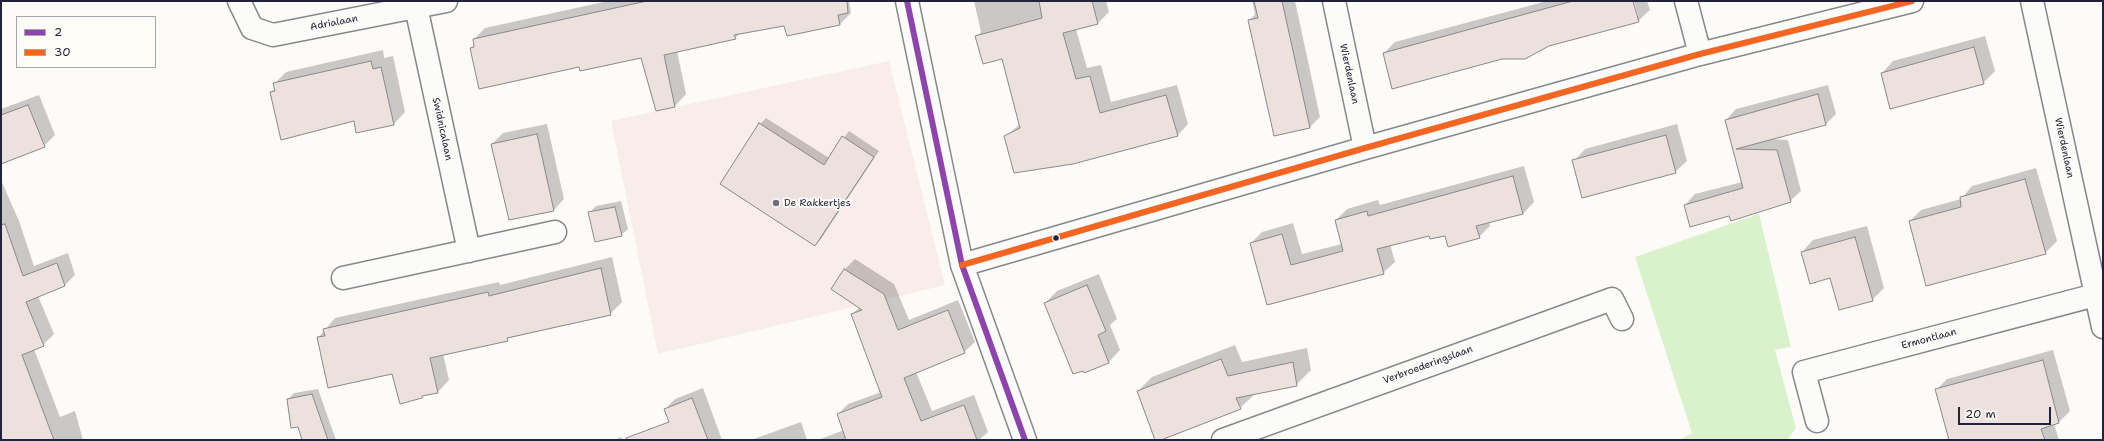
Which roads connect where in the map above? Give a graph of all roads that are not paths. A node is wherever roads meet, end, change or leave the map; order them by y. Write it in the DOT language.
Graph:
graph roads {
  1 [pos="239,1"];
  2 [pos="446,1"];
  3 [pos="907,1"];
  4 [pos="1334,1"];
  5 [pos="1686,1"];
  6 [pos="1912,1"];
  7 [pos="2032,1"];
  8 [pos="416,7"];
  9 [pos="1700,54"];
  10 [pos="1365,148"];
  11 [pos="555,232"];
  12 [pos="469,251"];
  13 [pos="962,264"];
  14 [pos="343,278"];
  15 [pos="2099,294"];
  16 [pos="1622,319"];
  17 [pos="2103,328"];
  18 [pos="1817,422"];
  19 [pos="1025,440"];
  20 [pos="1224,440"];
  1 -- 8 [label="street, Adrialaan"];
  2 -- 8 [label="street, Adrialaan"];
  3 -- 13 [label="street"];
  4 -- 10 [label="street, Wierdenlaan"];
  5 -- 9 [label="street"];
  6 -- 9 [label="street"];
  7 -- 15 [label="street, Wierdenlaan"];
  8 -- 12 [label="street, Swidnicalaan"];
  9 -- 10 [label="street"];
  10 -- 13 [label="street"];
  11 -- 12 [label="street"];
  12 -- 14 [label="street"];
  13 -- 19 [label="street"];
  15 -- 17 [label="street, Wierdenlaan"];
  15 -- 18 [label="street, Ermontlaan"];
  16 -- 20 [label="street, Verbroederingslaan"];
}
